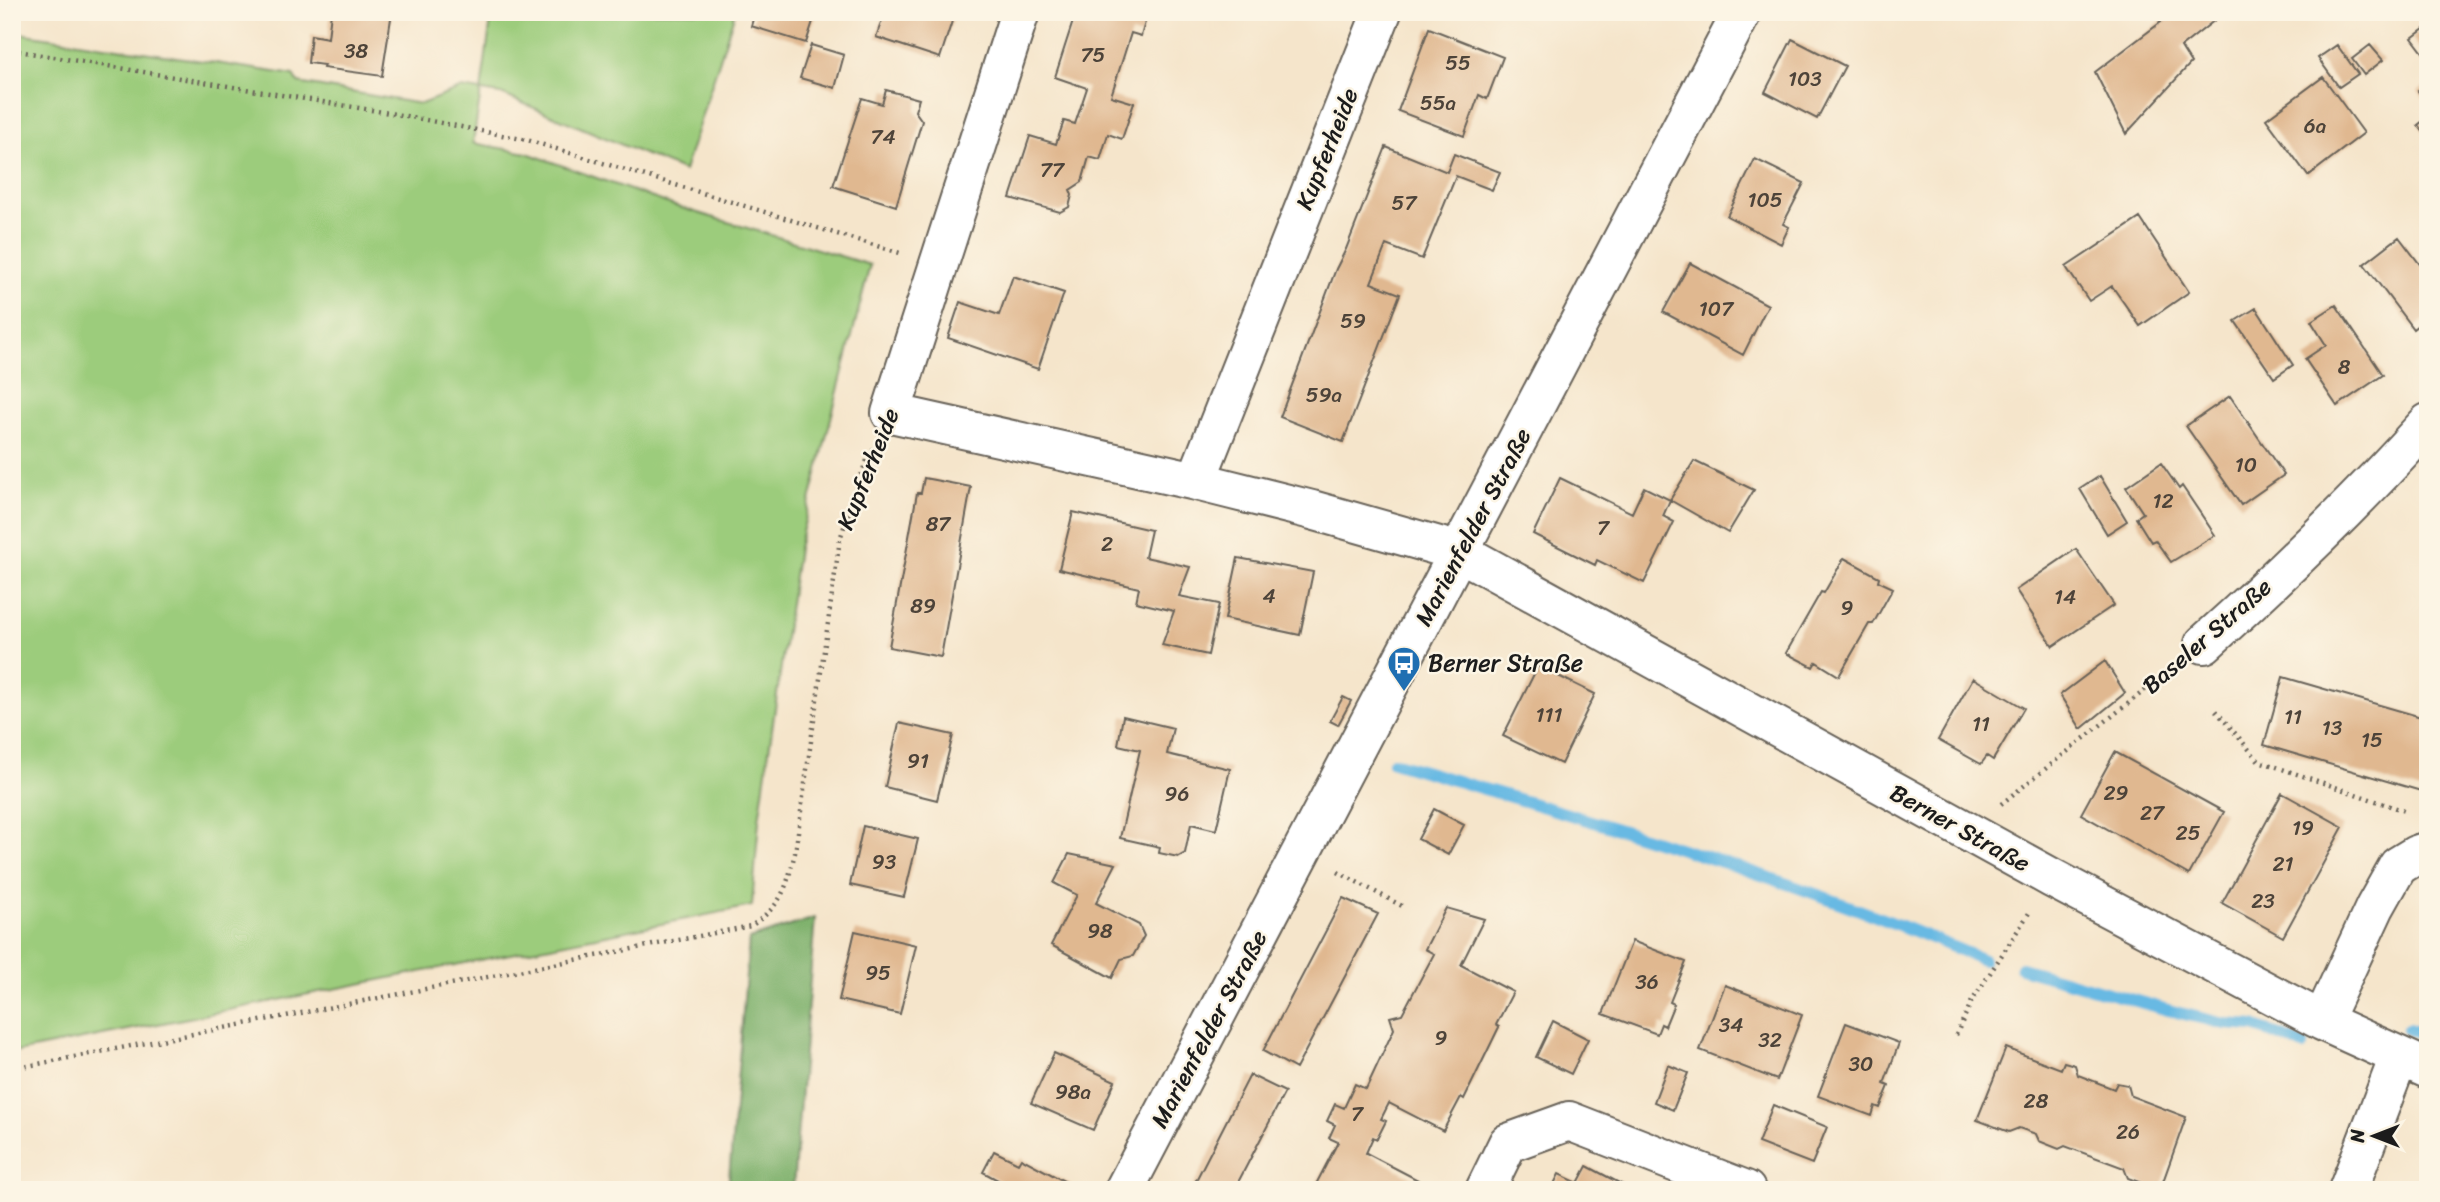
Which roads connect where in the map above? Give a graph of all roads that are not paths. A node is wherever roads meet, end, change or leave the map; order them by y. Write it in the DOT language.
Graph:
graph roads {
  1 [pos="1020,12"];
  2 [pos="1382,12"];
  3 [pos="1742,12"];
  4 [pos="891,413"];
  5 [pos="2428,423"];
  6 [pos="1196,481"];
  7 [pos="1460,552"];
  8 [pos="2204,644"];
  9 [pos="2428,851"];
  10 [pos="2322,1021"];
  11 [pos="2413,1063"];
  12 [pos="1125,1190"];
  13 [pos="1485,1190"];
  14 [pos="1746,1190"];
  15 [pos="2348,1190"];
  1 -- 4 [label="street, Kupferheide"];
  2 -- 6 [label="street, Kupferheide"];
  3 -- 7 [label="street, Marienfelder Straße"];
  4 -- 6 [label="street, Berner Straße"];
  5 -- 8 [label="street, Baseler Straße"];
  6 -- 7 [label="street, Berner Straße"];
  7 -- 10 [label="street, Berner Straße"];
  7 -- 12 [label="street, Marienfelder Straße"];
  9 -- 10 [label="street"];
  10 -- 11 [label="street, Berner Straße"];
  11 -- 15 [label="street"];
  13 -- 14 [label="street"];
}
